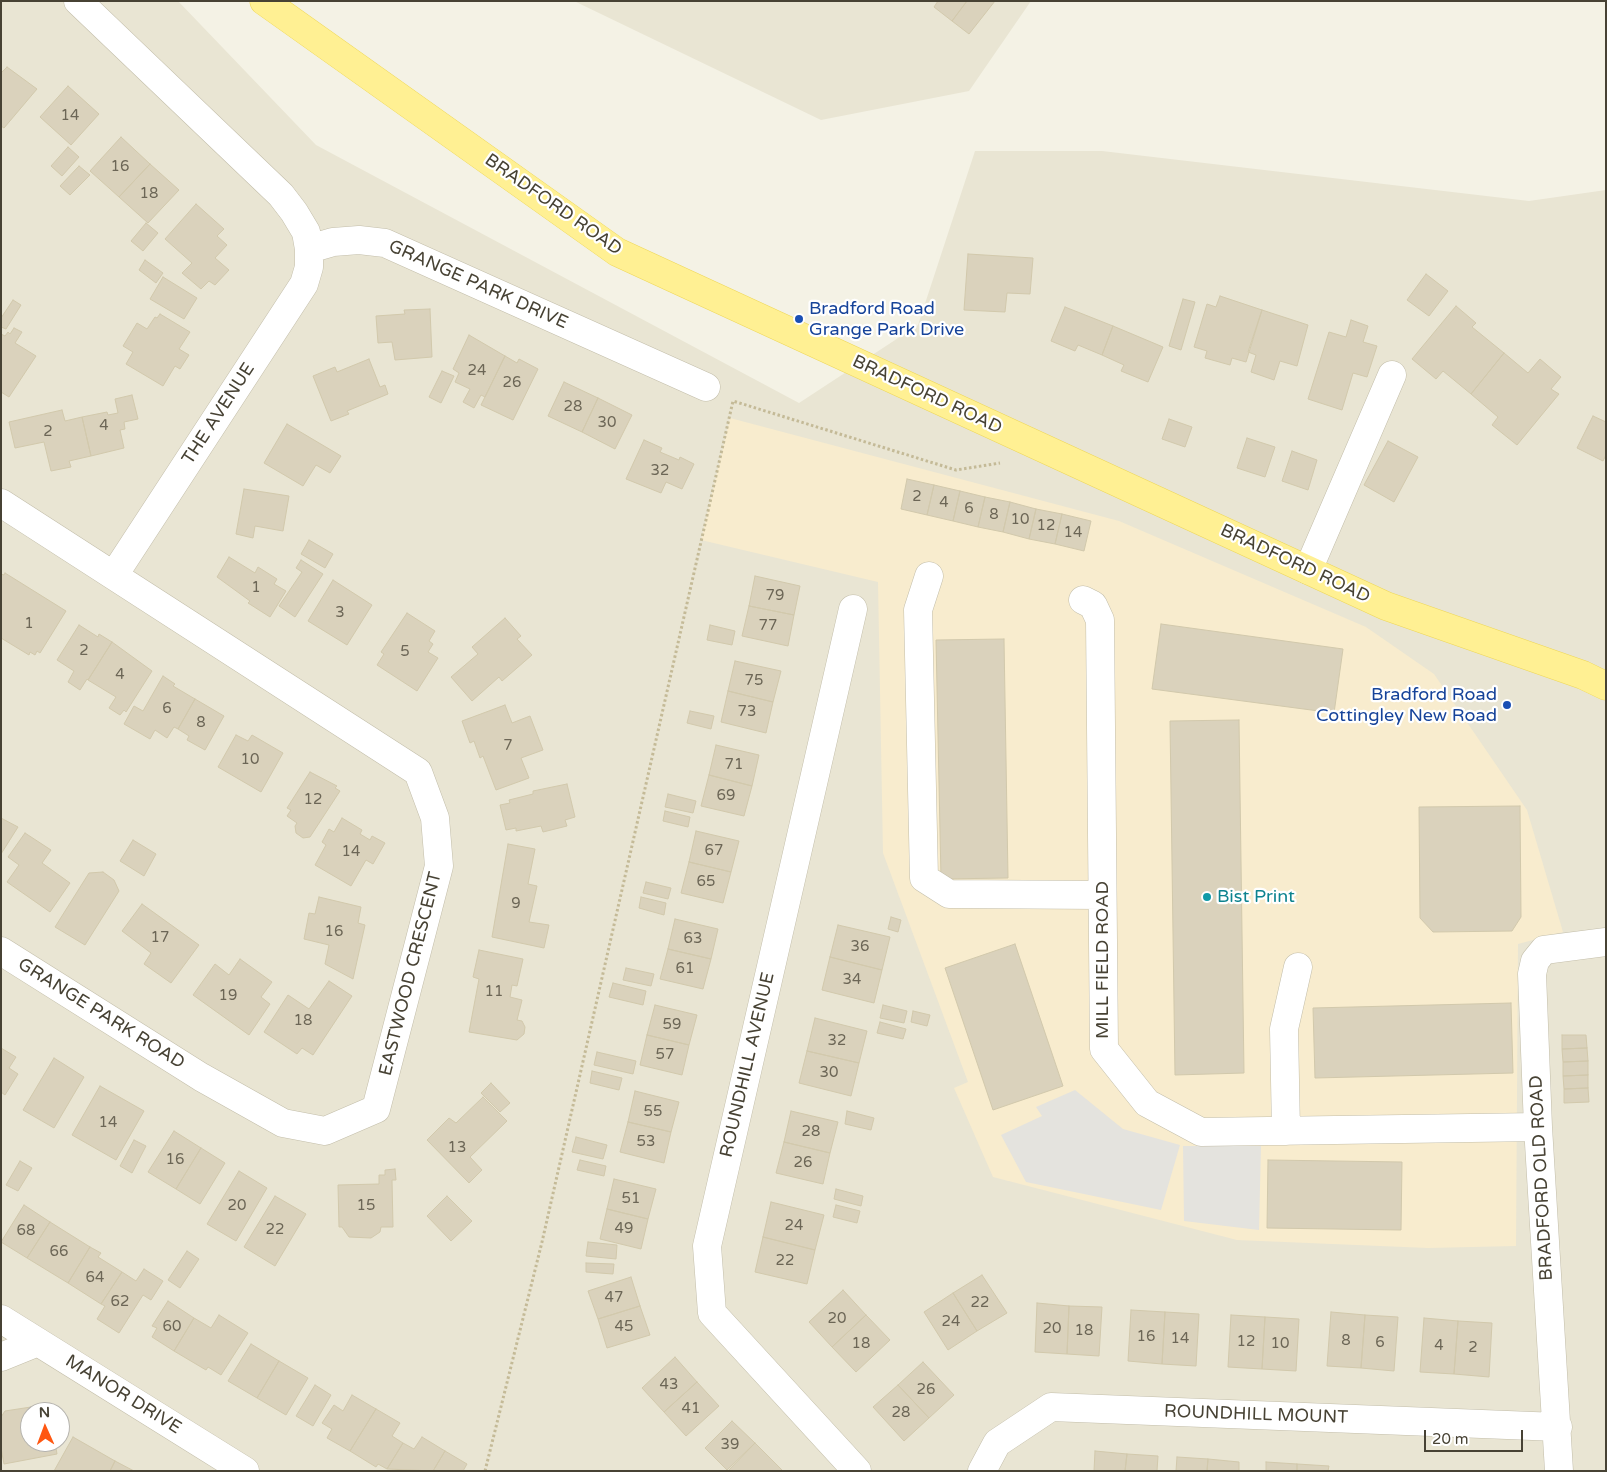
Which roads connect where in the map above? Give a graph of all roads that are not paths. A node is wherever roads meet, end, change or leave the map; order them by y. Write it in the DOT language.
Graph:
graph roads {
  1 [pos="78,1"];
  2 [pos="264,1"];
  3 [pos="309,249"];
  4 [pos="1392,375"];
  5 [pos="706,387"];
  6 [pos="1,503"];
  7 [pos="1308,570"];
  8 [pos="114,575"];
  9 [pos="929,576"];
  10 [pos="1083,600"];
  11 [pos="852,610"];
  12 [pos="1598,680"];
  13 [pos="1102,895"];
  14 [pos="1606,942"];
  15 [pos="1,951"];
  16 [pos="1298,967"];
  17 [pos="201,1077"];
  18 [pos="1538,1127"];
  19 [pos="1286,1131"];
  20 [pos="1,1319"];
  21 [pos="38,1342"];
  22 [pos="1,1357"];
  23 [pos="1558,1428"];
  24 [pos="244,1471"];
  25 [pos="857,1471"];
  26 [pos="982,1471"];
  27 [pos="1559,1471"];
  1 -- 3 [label="street"];
  2 -- 7 [label="main road, BRADFORD ROAD"];
  3 -- 5 [label="street, GRANGE PARK DRIVE"];
  3 -- 8 [label="street, THE AVENUE"];
  4 -- 7 [label="street"];
  6 -- 8 [label="street"];
  7 -- 12 [label="main road, BRADFORD ROAD"];
  8 -- 17 [label="street, EASTWOOD CRESCENT"];
  9 -- 13 [label="street"];
  10 -- 13 [label="street, MILL FIELD ROAD"];
  11 -- 25 [label="street, ROUNDHILL AVENUE"];
  13 -- 19 [label="street, MILL FIELD ROAD"];
  14 -- 18 [label="street, BRADFORD OLD ROAD"];
  15 -- 17 [label="street, GRANGE PARK ROAD"];
  16 -- 19 [label="street"];
  18 -- 19 [label="street, MILL FIELD ROAD"];
  18 -- 23 [label="street, BRADFORD OLD ROAD"];
  20 -- 21 [label="street, MANOR DRIVE"];
  21 -- 22 [label="street"];
  21 -- 24 [label="street, MANOR DRIVE"];
  23 -- 26 [label="street, ROUNDHILL MOUNT"];
  23 -- 27 [label="street, BRADFORD OLD ROAD"];
}
